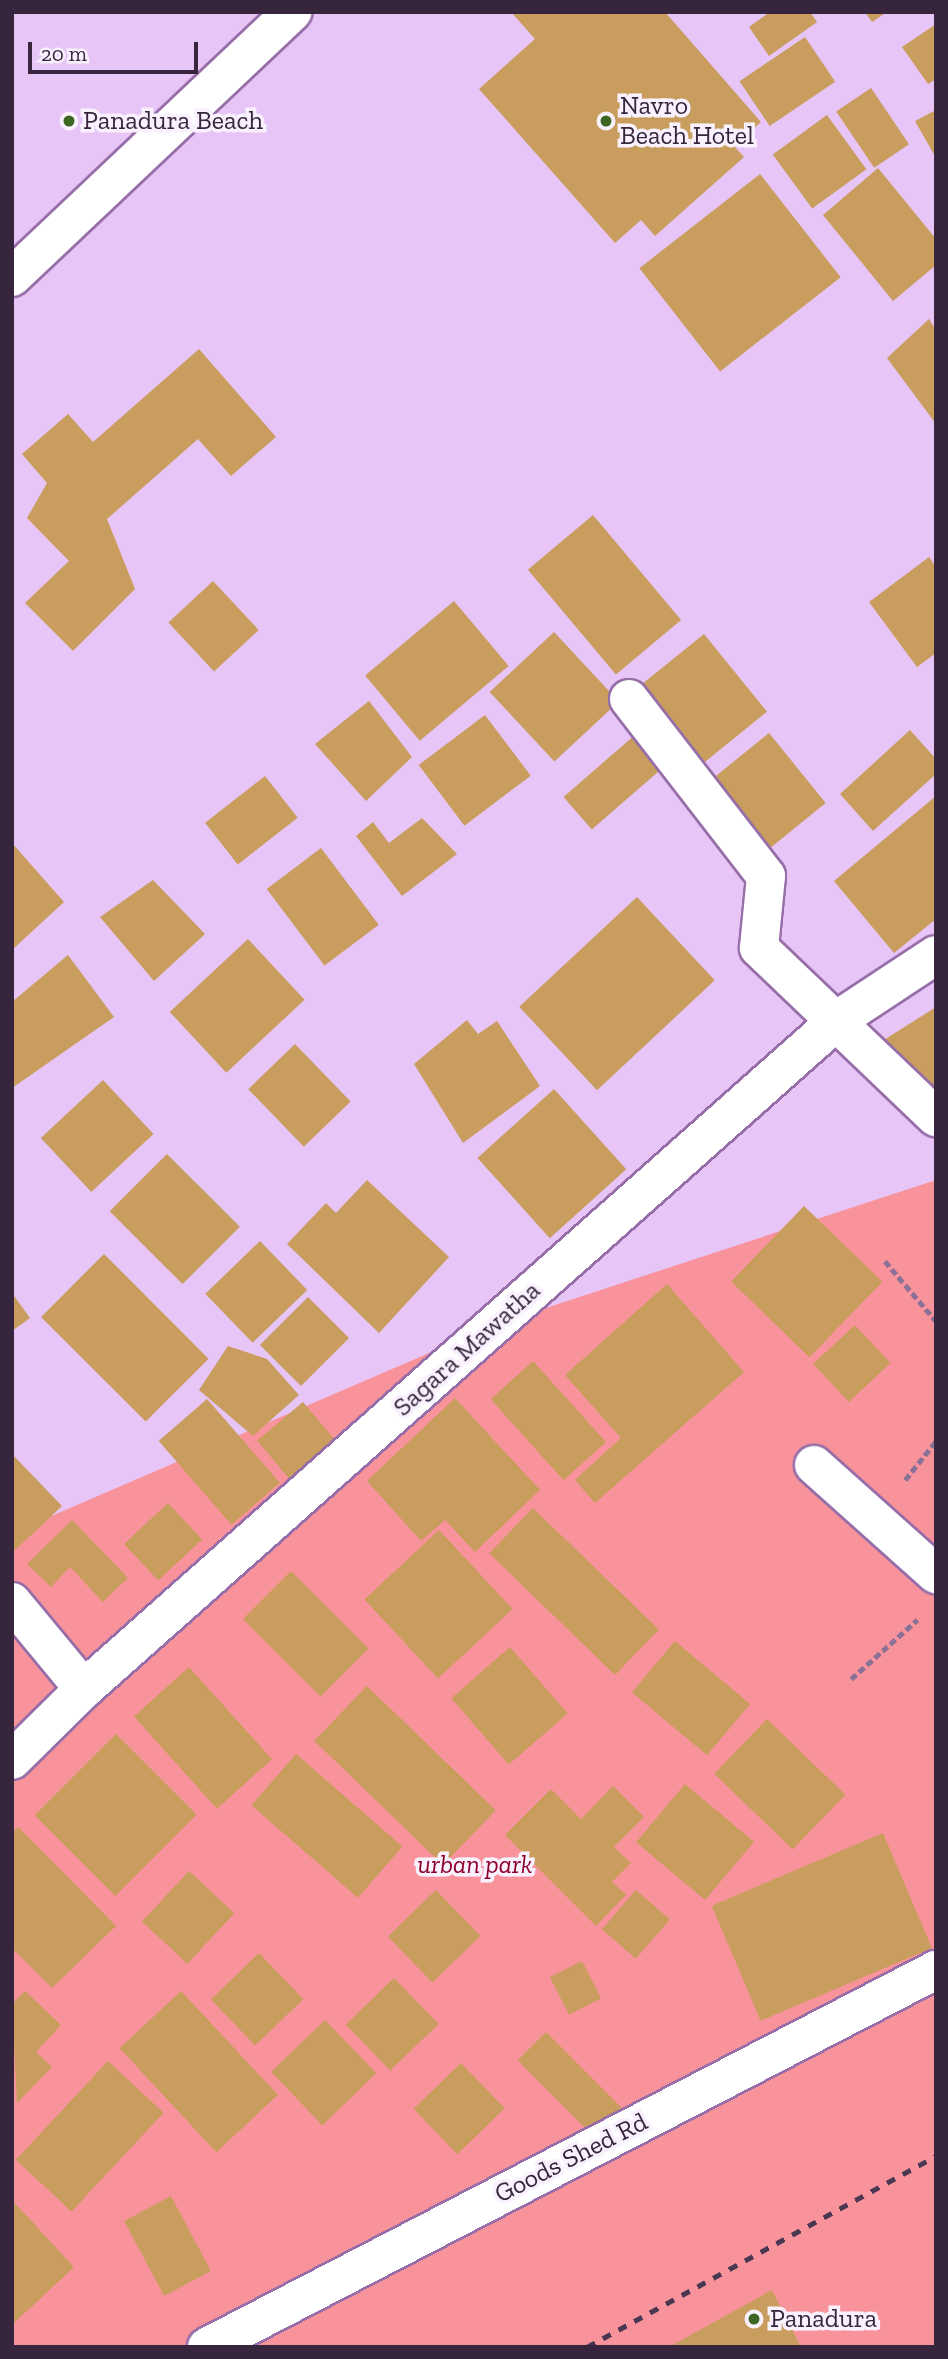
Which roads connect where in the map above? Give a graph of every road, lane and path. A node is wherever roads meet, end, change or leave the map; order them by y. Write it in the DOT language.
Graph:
graph roads {
  1 [pos="292,12"];
  2 [pos="12,277"];
  3 [pos="629,699"];
  4 [pos="936,955"];
  5 [pos="839,1019"];
  6 [pos="936,1117"];
  7 [pos="936,1130"];
  8 [pos="936,1136"];
  9 [pos="885,1261"];
  10 [pos="936,1321"];
  11 [pos="814,1465"];
  12 [pos="936,1574"];
  13 [pos="12,1602"];
  14 [pos="926,1611"];
  15 [pos="851,1679"];
  16 [pos="84,1689"];
  17 [pos="12,1760"];
  18 [pos="936,1970"];
  19 [pos="207,2347"];
  1 -- 2 [label="street"];
  3 -- 5 [label="street"];
  4 -- 5 [label="street, Sagara Mawatha"];
  5 -- 6 [label="street"];
  5 -- 16 [label="street, Sagara Mawatha"];
  7 -- 8 [label="street"];
  9 -- 10 [label="path"];
  11 -- 12 [label="street"];
  13 -- 16 [label="street"];
  14 -- 15 [label="path"];
  16 -- 17 [label="street, Sagara Mawatha"];
  18 -- 19 [label="street, Goods Shed Rd"];
}
